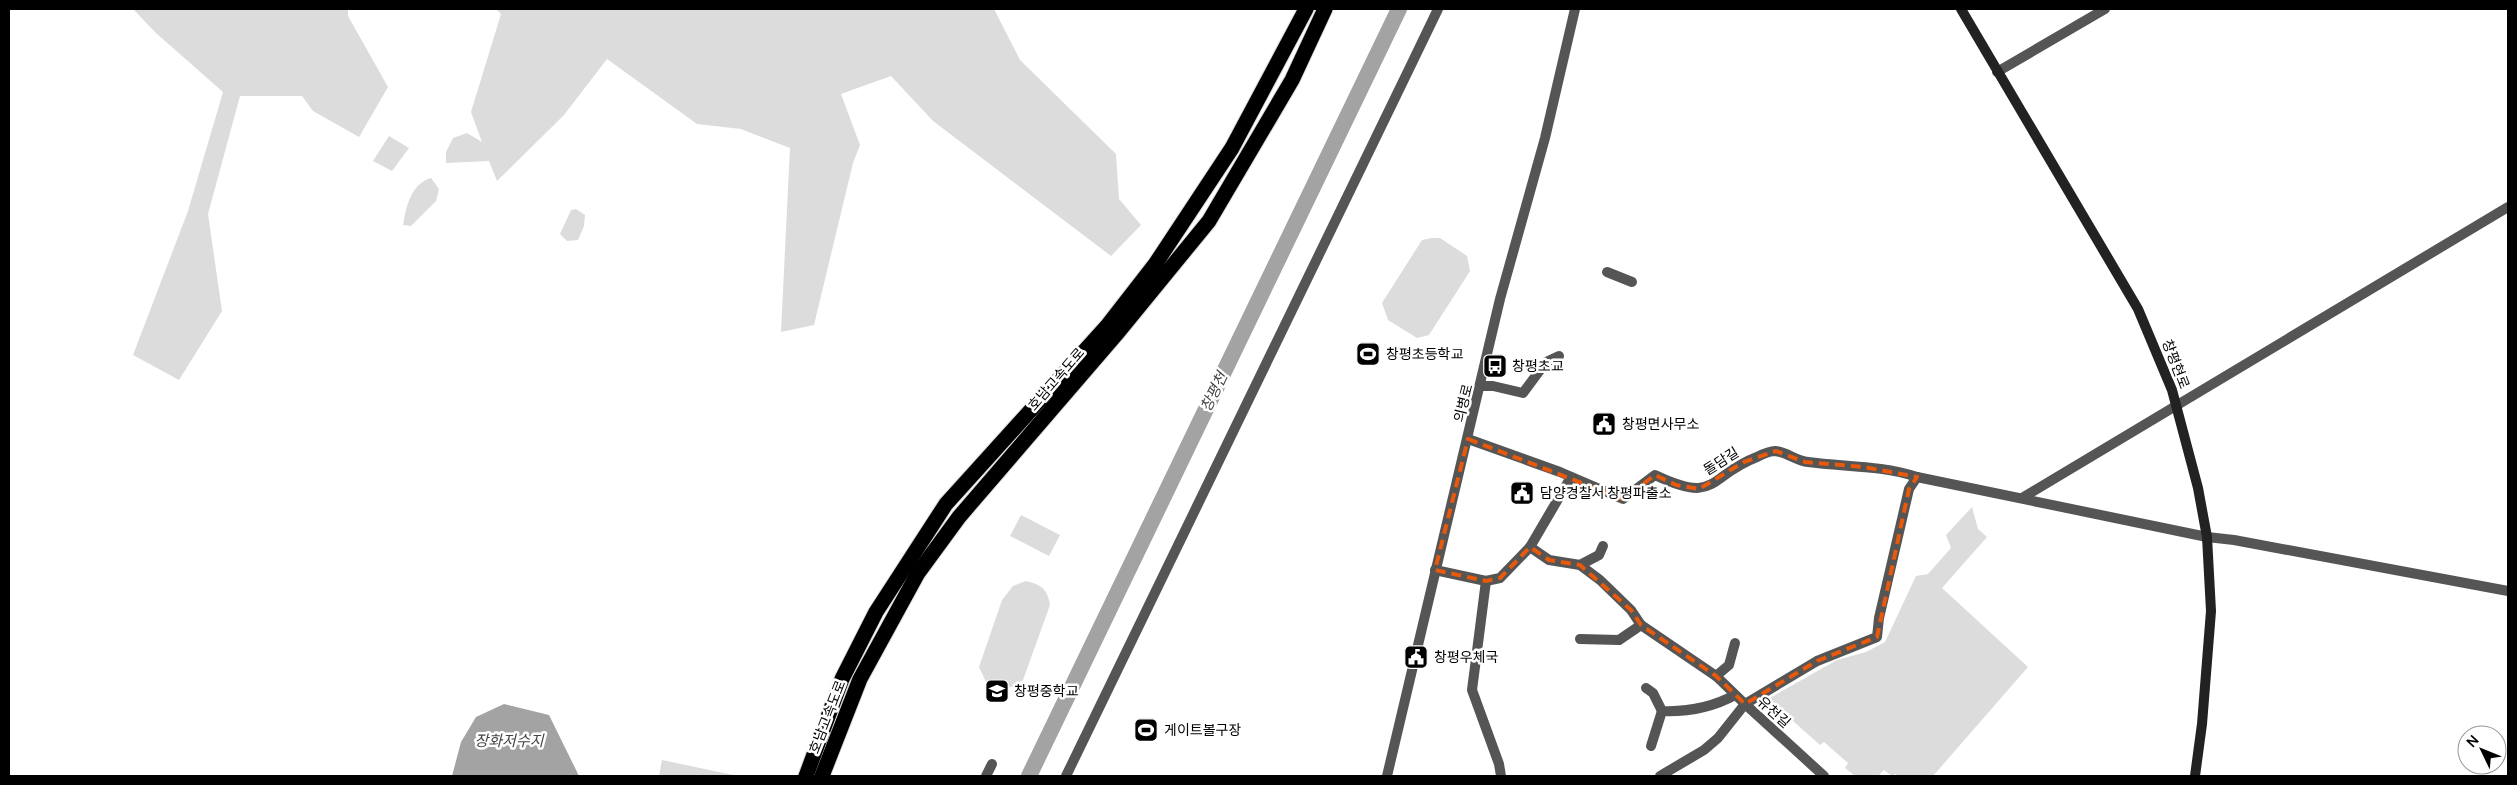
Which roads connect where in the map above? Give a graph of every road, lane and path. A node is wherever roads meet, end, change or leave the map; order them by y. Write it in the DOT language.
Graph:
graph roads {
  1 [pos="1306,9"];
  2 [pos="1324,9"];
  3 [pos="1438,9"];
  4 [pos="1575,9"];
  5 [pos="1960,9"];
  6 [pos="2105,9"];
  7 [pos="1997,72"];
  8 [pos="2508,208"];
  9 [pos="1607,272"];
  10 [pos="1632,282"];
  11 [pos="1559,356"];
  12 [pos="1481,386"];
  13 [pos="2176,405"];
  14 [pos="1468,439"];
  15 [pos="1571,476"];
  16 [pos="1917,477"];
  17 [pos="2022,498"];
  18 [pos="2207,538"];
  19 [pos="1603,546"];
  20 [pos="1530,547"];
  21 [pos="1580,565"];
  22 [pos="1435,570"];
  23 [pos="1486,581"];
  24 [pos="2508,591"];
  25 [pos="1641,625"];
  26 [pos="1580,638"];
  27 [pos="1735,643"];
  28 [pos="1716,676"];
  29 [pos="1646,688"];
  30 [pos="1735,695"];
  31 [pos="1745,704"];
  32 [pos="1662,711"];
  33 [pos="1651,746"];
  34 [pos="992,764"];
  35 [pos="806,776"];
  36 [pos="822,776"];
  37 [pos="986,776"];
  38 [pos="1066,776"];
  39 [pos="1387,776"];
  40 [pos="1501,776"];
  41 [pos="1660,776"];
  42 [pos="1824,776"];
  43 [pos="2195,776"];
  1 -- 35 [label="highway, 호남고속도로"];
  2 -- 36 [label="highway, 호남고속도로"];
  3 -- 38 [label="street"];
  4 -- 12 [label="street, 의병로"];
  5 -- 7 [label="main road, 창평현로"];
  6 -- 7 [label="street"];
  7 -- 13 [label="main road, 창평현로"];
  8 -- 13 [label="street"];
  9 -- 10 [label="street"];
  11 -- 12 [label="street"];
  12 -- 14 [label="street, 의병로"];
  13 -- 17 [label="street"];
  13 -- 18 [label="main road, 창평현로"];
  14 -- 15 [label="street, 돌담길"];
  14 -- 22 [label="street, 의병로"];
  15 -- 16 [label="street, 돌담길"];
  15 -- 20 [label="street"];
  16 -- 17 [label="street"];
  16 -- 31 [label="street"];
  17 -- 18 [label="street"];
  18 -- 24 [label="street"];
  18 -- 43 [label="main road, 창평현로"];
  19 -- 21 [label="street"];
  20 -- 21 [label="street"];
  20 -- 23 [label="street"];
  21 -- 25 [label="street"];
  22 -- 23 [label="street"];
  22 -- 39 [label="street, 의병로"];
  23 -- 40 [label="street"];
  25 -- 26 [label="street"];
  25 -- 28 [label="street"];
  27 -- 28 [label="street"];
  28 -- 30 [label="street"];
  29 -- 32 [label="street"];
  30 -- 31 [label="street"];
  30 -- 32 [label="street"];
  31 -- 41 [label="street, 유천길"];
  31 -- 42 [label="street, 유천길"];
  32 -- 33 [label="street"];
  34 -- 37 [label="street"];
}
